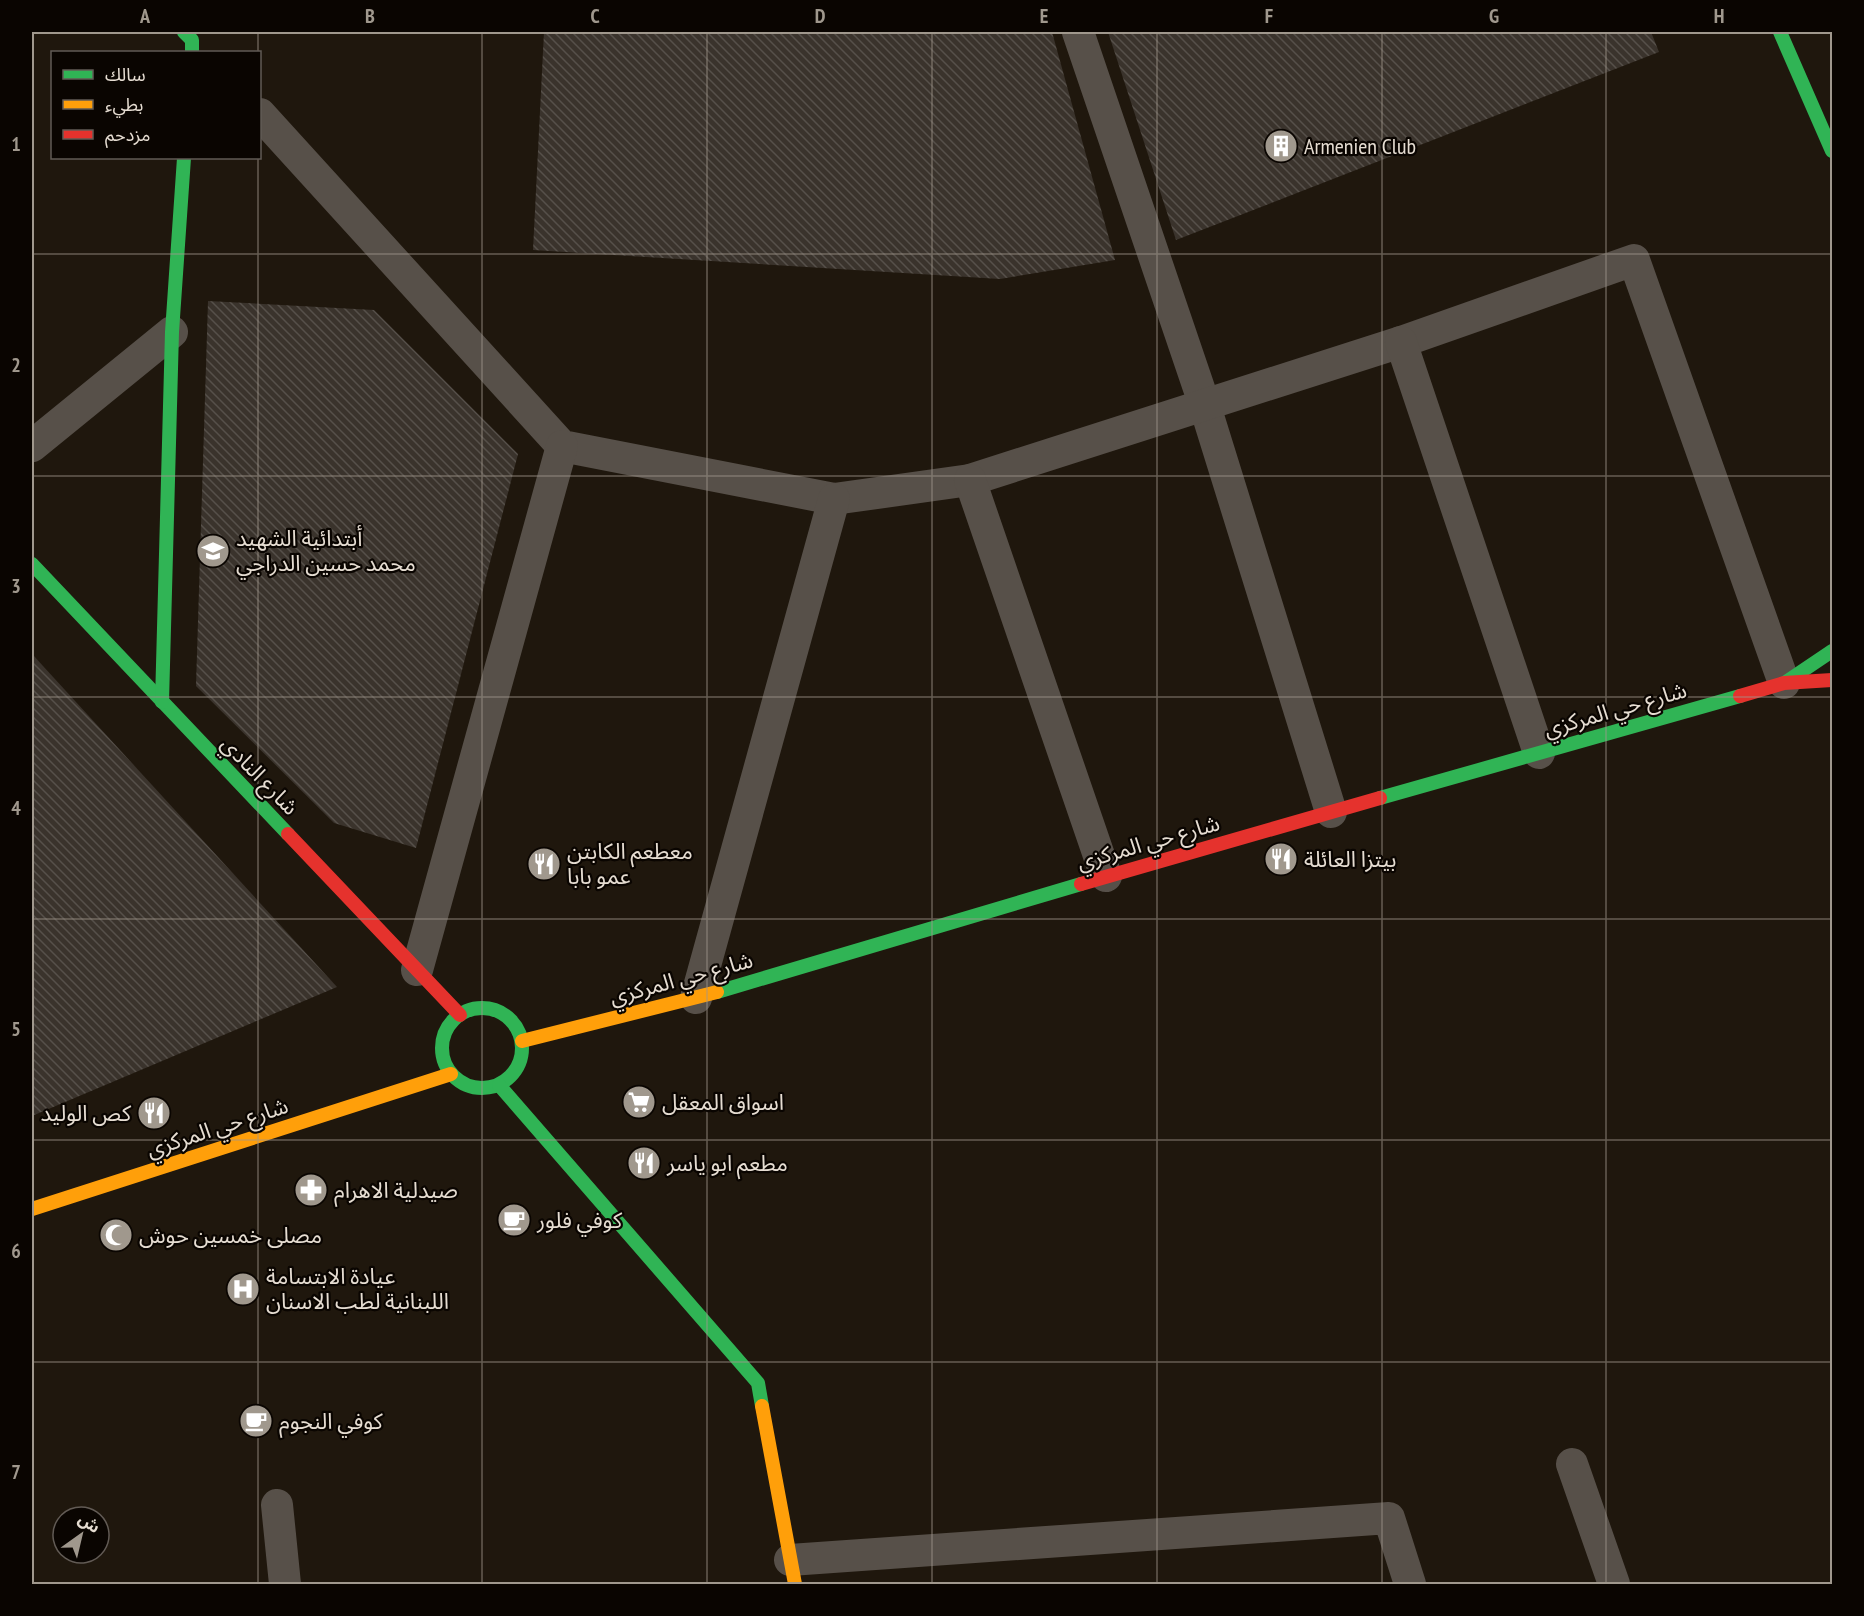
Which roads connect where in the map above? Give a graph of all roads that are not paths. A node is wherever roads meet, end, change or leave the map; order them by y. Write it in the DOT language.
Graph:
graph roads {
  1 [pos="1078,32"];
  2 [pos="1780,32"];
  3 [pos="261,115"];
  4 [pos="1833,151"];
  5 [pos="184,159"];
  6 [pos="172,332"];
  7 [pos="1401,342"];
  8 [pos="1204,403"];
  9 [pos="32,446"];
  10 [pos="562,446"];
  11 [pos="970,480"];
  12 [pos="834,499"];
  13 [pos="32,564"];
  14 [pos="1833,651"];
  15 [pos="1833,680"];
  16 [pos="1784,683"];
  17 [pos="162,702"];
  18 [pos="1539,753"];
  19 [pos="1331,812"];
  20 [pos="1106,876"];
  21 [pos="417,970"];
  22 [pos="696,998"];
  23 [pos="460,1015"];
  24 [pos="522,1041"];
  25 [pos="451,1074"];
  26 [pos="499,1085"];
  27 [pos="32,1209"];
  28 [pos="1572,1464"];
  29 [pos="277,1505"];
  30 [pos="793,1572"];
  31 [pos="285,1584"];
  32 [pos="1410,1584"];
  33 [pos="1614,1584"];
  1 -- 8 [label="street"];
  2 -- 4 [label="main road"];
  3 -- 10 [label="street"];
  5 -- 6 [label="main road"];
  6 -- 9 [label="street"];
  6 -- 17 [label="main road"];
  7 -- 8 [label="street"];
  7 -- 16 [label="street"];
  7 -- 18 [label="street"];
  8 -- 11 [label="street"];
  8 -- 19 [label="street"];
  10 -- 12 [label="street"];
  10 -- 21 [label="street"];
  11 -- 12 [label="street"];
  11 -- 20 [label="street"];
  12 -- 22 [label="street"];
  13 -- 17 [label="main road, شارع النادي"];
  14 -- 16 [label="main road, شارع حي المركزي"];
  15 -- 16 [label="main road, شارع حي المركزي"];
  16 -- 18 [label="main road, شارع حي المركزي"];
  17 -- 21 [label="main road, شارع النادي"];
  18 -- 19 [label="main road, شارع حي المركزي"];
  19 -- 20 [label="main road, شارع حي المركزي"];
  20 -- 22 [label="main road, شارع حي المركزي"];
  21 -- 23 [label="main road, شارع النادي"];
  22 -- 24 [label="main road, شارع حي المركزي"];
  23 -- 24 [label="main road"];
  23 -- 25 [label="main road"];
  24 -- 26 [label="main road"];
  25 -- 26 [label="main road"];
  25 -- 27 [label="main road, شارع حي المركزي"];
  26 -- 30 [label="main road"];
  28 -- 33 [label="street"];
  29 -- 31 [label="street"];
  30 -- 32 [label="street"];
}
